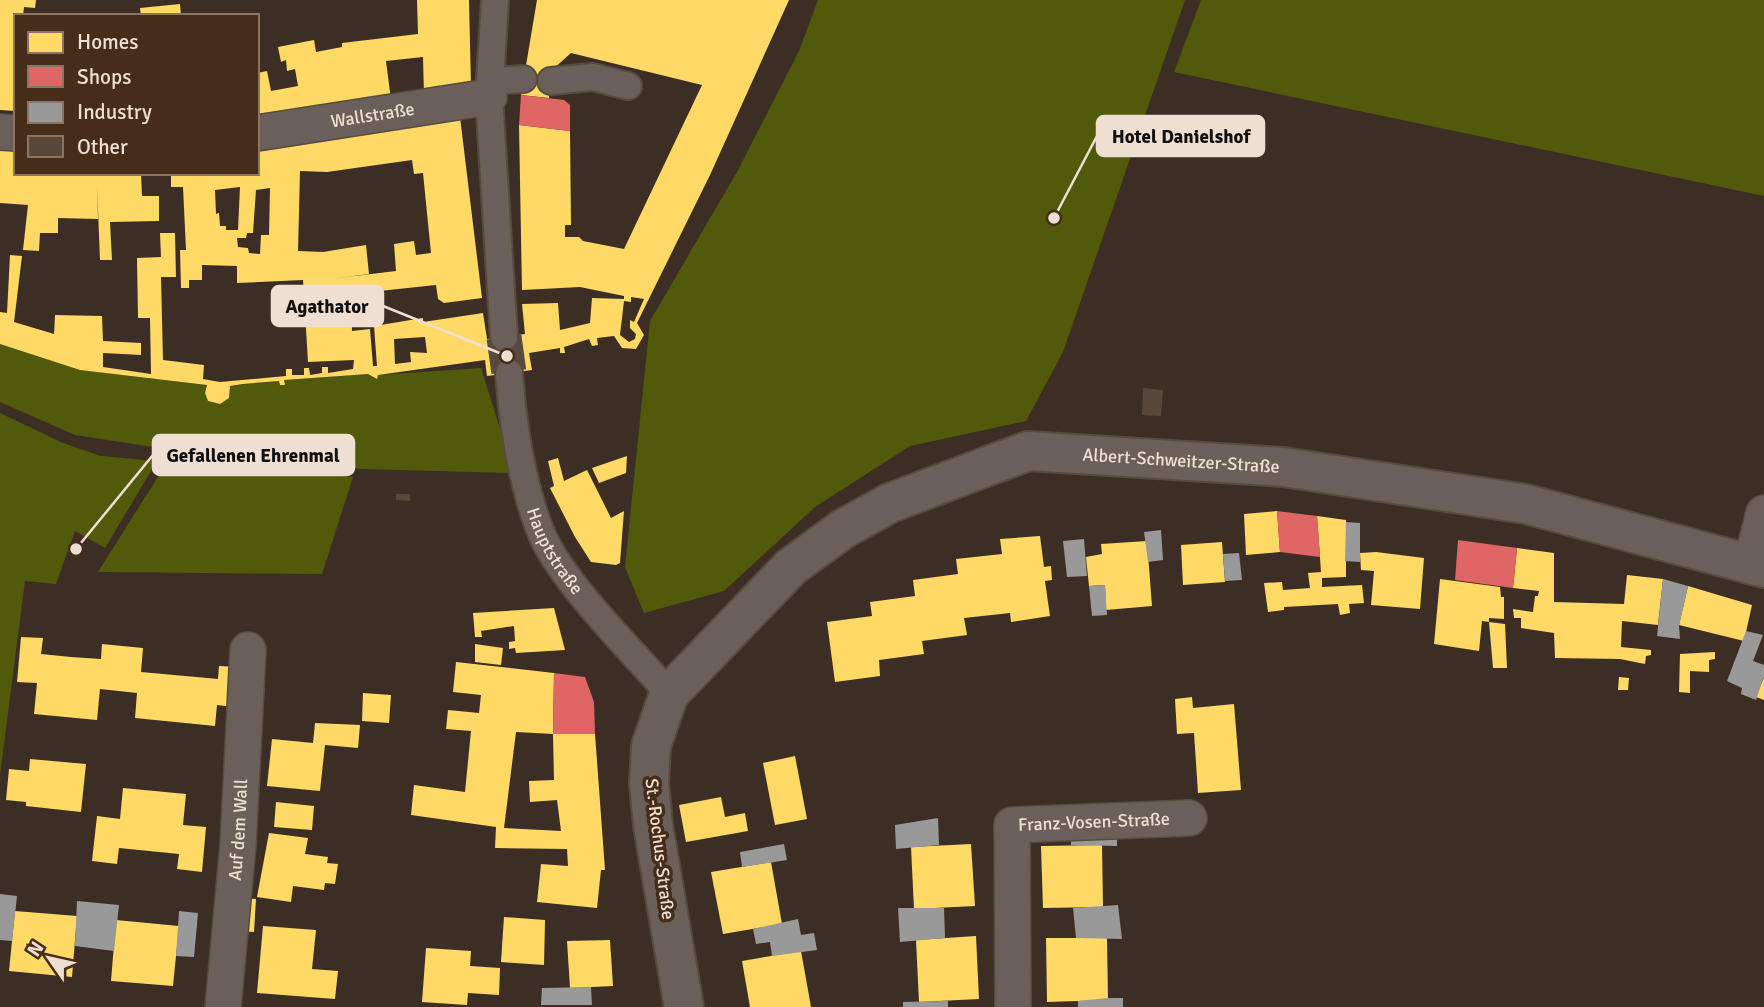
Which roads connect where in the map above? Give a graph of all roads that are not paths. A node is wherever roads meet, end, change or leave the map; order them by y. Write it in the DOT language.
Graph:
graph roads {
  1 [pos="495,0"];
  2 [pos="523,79"];
  3 [pos="551,82"];
  4 [pos="628,86"];
  5 [pos="490,89"];
  6 [pos="259,132"];
  7 [pos="504,337"];
  8 [pos="509,373"];
  9 [pos="1764,513"];
  10 [pos="1757,566"];
  11 [pos="248,650"];
  12 [pos="670,694"];
  13 [pos="1189,818"];
  14 [pos="222,1007"];
  15 [pos="684,1007"];
  16 [pos="1013,1007"];
  1 -- 5 [label="street"];
  2 -- 5 [label="street"];
  3 -- 4 [label="street"];
  5 -- 6 [label="street, Wallstraße"];
  5 -- 7 [label="street"];
  8 -- 12 [label="street, Hauptstraße"];
  9 -- 10 [label="street"];
  10 -- 12 [label="street, Albert-Schweitzer-Straße"];
  11 -- 14 [label="street, Auf dem Wall"];
  12 -- 15 [label="street, St.-Rochus-Straße"];
  13 -- 16 [label="street, Franz-Vosen-Straße"];
}
